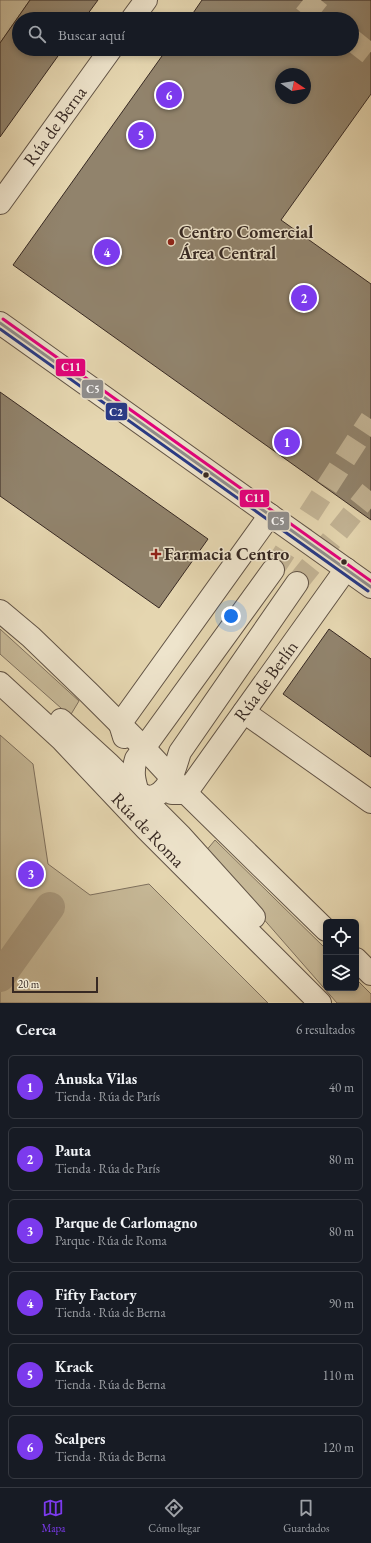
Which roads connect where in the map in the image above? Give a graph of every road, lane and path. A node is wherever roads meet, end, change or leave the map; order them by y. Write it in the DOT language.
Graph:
graph roads {
  1 [pos="146,0"];
  2 [pos="137,12"];
  3 [pos="106,56"];
  4 [pos="0,203"];
  5 [pos="0,323"];
  6 [pos="270,515"];
  7 [pos="346,569"];
  8 [pos="273,570"];
  9 [pos="297,583"];
  10 [pos="371,587"];
  11 [pos="0,611"];
  12 [pos="0,667"];
  13 [pos="0,684"];
  14 [pos="244,712"];
  15 [pos="120,724"];
  16 [pos="144,748"];
  17 [pos="133,769"];
  18 [pos="172,788"];
  19 [pos="138,793"];
  20 [pos="371,802"];
  21 [pos="323,927"];
  22 [pos="359,962"];
  23 [pos="371,974"];
  24 [pos="295,979"];
  25 [pos="320,1003"];
  1 -- 2 [label="street"];
  3 -- 4 [label="street, Rúa de Berna"];
  5 -- 6 [label="street"];
  6 -- 7 [label="street"];
  6 -- 15 [label="street"];
  7 -- 10 [label="street"];
  7 -- 14 [label="street, Rúa de Berlín"];
  8 -- 16 [label="street"];
  9 -- 18 [label="street, Rúa de Berlín"];
  11 -- 15 [label="street, Rúa de Roma"];
  12 -- 19 [label="street, Rúa de Roma"];
  13 -- 24 [label="street, Rúa de Roma"];
  14 -- 18 [label="street, Rúa de Berlín"];
  14 -- 20 [label="street"];
  15 -- 16 [label="street, Rúa de Roma"];
  15 -- 17 [label="street, Rúa de Roma"];
  16 -- 17 [label="street, Rúa de Roma"];
  16 -- 18 [label="street, Rúa de Roma"];
  17 -- 19 [label="street, Rúa de Roma"];
  18 -- 19 [label="street, Rúa de Roma"];
  18 -- 21 [label="street, Rúa de Roma"];
  19 -- 24 [label="street, Rúa de Roma"];
  22 -- 23 [label="street"];
  24 -- 25 [label="street, Rúa de Roma"];
}
